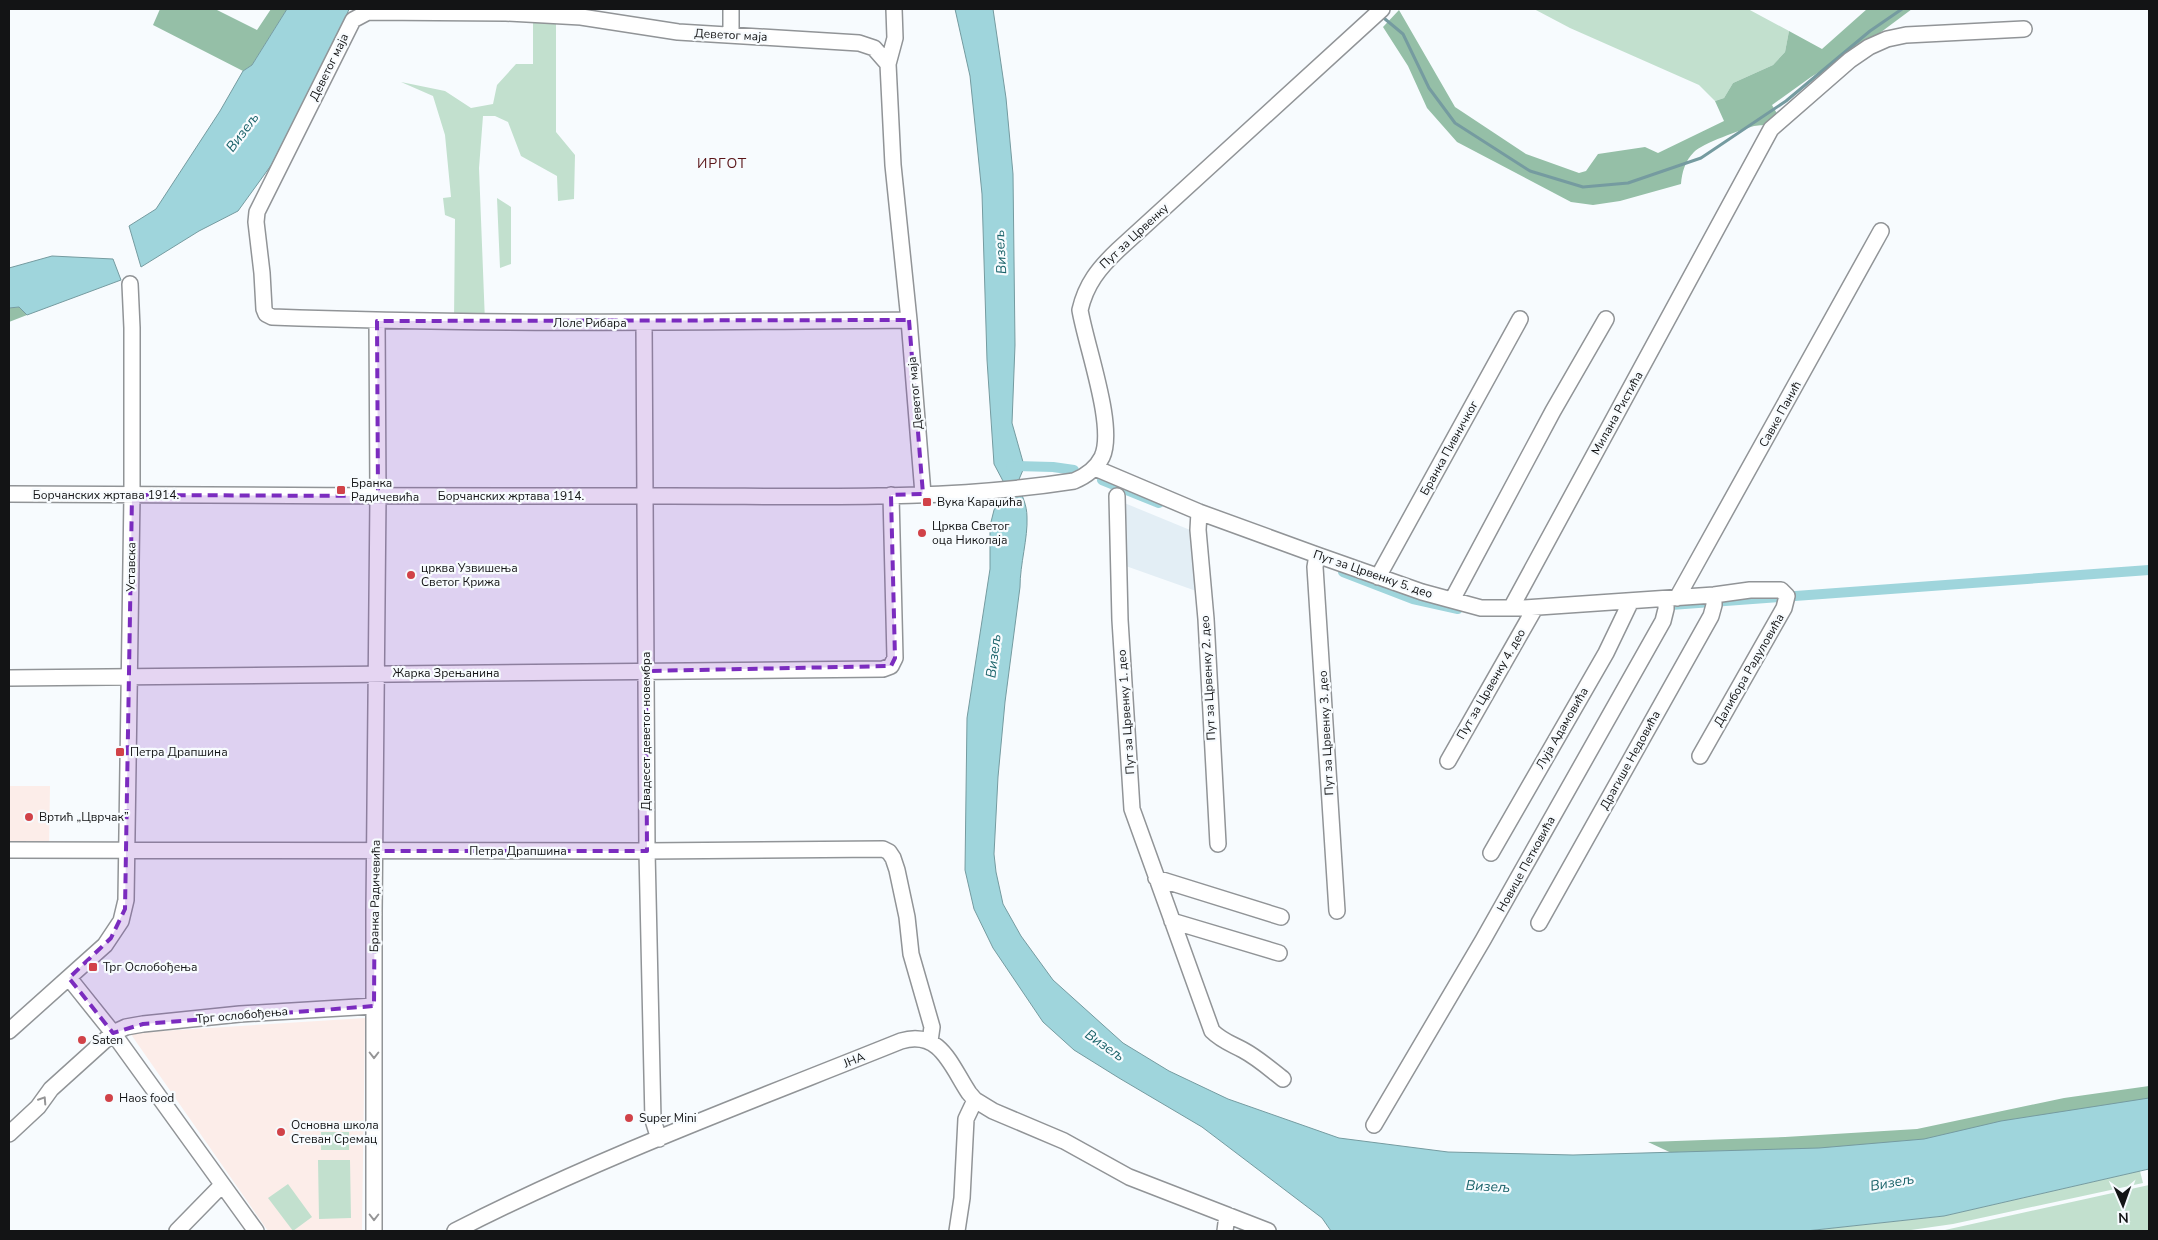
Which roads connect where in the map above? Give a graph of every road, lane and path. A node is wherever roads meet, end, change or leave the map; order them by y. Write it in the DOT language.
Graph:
graph roads {
  1 [pos="731,9"];
  2 [pos="894,9"];
  3 [pos="1382,9"];
  4 [pos="506,11"];
  5 [pos="614,15"];
  6 [pos="2024,29"];
  7 [pos="731,35"];
  8 [pos="888,64"];
  9 [pos="1881,231"];
  10 [pos="130,284"];
  11 [pos="272,318"];
  12 [pos="1520,319"];
  13 [pos="1606,319"];
  14 [pos="909,320"];
  15 [pos="377,321"];
  16 [pos="644,323"];
  17 [pos="1095,468"];
  18 [pos="9,494"];
  19 [pos="923,494"];
  20 [pos="132,495"];
  21 [pos="891,495"];
  22 [pos="378,496"];
  23 [pos="646,496"];
  24 [pos="1117,496"];
  25 [pos="1199,517"];
  26 [pos="1316,561"];
  27 [pos="1378,577"];
  28 [pos="1714,595"];
  29 [pos="1671,598"];
  30 [pos="1452,600"];
  31 [pos="1631,601"];
  32 [pos="1511,608"];
  33 [pos="1535,608"];
  34 [pos="646,672"];
  35 [pos="377,673"];
  36 [pos="130,676"];
  37 [pos="9,678"];
  38 [pos="1700,756"];
  39 [pos="1448,761"];
  40 [pos="1218,844"];
  41 [pos="9,850"];
  42 [pos="128,850"];
  43 [pos="375,851"];
  44 [pos="647,851"];
  45 [pos="1491,853"];
  46 [pos="1156,878"];
  47 [pos="1337,911"];
  48 [pos="1281,917"];
  49 [pos="1172,921"];
  50 [pos="1540,923"];
  51 [pos="1280,953"];
  52 [pos="69,978"];
  53 [pos="374,1006"];
  54 [pos="9,1031"];
  55 [pos="113,1033"];
  56 [pos="930,1041"];
  57 [pos="1283,1079"];
  58 [pos="975,1100"];
  59 [pos="1374,1125"];
  60 [pos="9,1134"];
  61 [pos="659,1139"];
  62 [pos="222,1185"];
  63 [pos="1227,1215"];
  64 [pos="177,1231"];
  65 [pos="256,1231"];
  66 [pos="374,1231"];
  67 [pos="455,1231"];
  68 [pos="956,1231"];
  69 [pos="1225,1231"];
  70 [pos="1268,1231"];
  1 -- 7 [label="street"];
  2 -- 8 [label="street"];
  3 -- 17 [label="street, Пут за Црвенку"];
  4 -- 5 [label="street, Деветог маја"];
  4 -- 11 [label="street, Деветог маја"];
  5 -- 7 [label="street, Деветог маја"];
  6 -- 32 [label="street, Милана Ристића"];
  7 -- 8 [label="street, Деветог маја"];
  8 -- 14 [label="street, Деветог маја"];
  9 -- 29 [label="street, Савке Панић"];
  10 -- 20 [label="street, Уставска"];
  11 -- 15 [label="street, Лоле Рибара"];
  12 -- 27 [label="street, Бранка Пивничког"];
  13 -- 30 [label="street"];
  14 -- 16 [label="street, Лоле Рибара"];
  14 -- 19 [label="street, Деветог маја"];
  15 -- 16 [label="street, Лоле Рибара"];
  15 -- 22 [label="street, Бранка Радичевића"];
  16 -- 23 [label="street, Двадесет деветог новембра"];
  17 -- 19 [label="street, Борчанских жртава 1914."];
  17 -- 25 [label="street, Пут за Црвенку 5. део"];
  18 -- 20 [label="street, Борчанских жртава 1914."];
  19 -- 21 [label="street, Борчанских жртава 1914."];
  20 -- 22 [label="street, Борчанских жртава 1914."];
  20 -- 36 [label="street, Уставска"];
  21 -- 23 [label="street, Борчанских жртава 1914."];
  21 -- 34 [label="street, Жарка Зрењанина"];
  22 -- 23 [label="street, Борчанских жртава 1914."];
  22 -- 35 [label="street, Бранка Радичевића"];
  23 -- 34 [label="street, Двадесет деветог новембра"];
  24 -- 46 [label="street, Пут за Црвенку 1. део"];
  25 -- 26 [label="street, Пут за Црвенку 5. део"];
  25 -- 40 [label="street, Пут за Црвенку 2. део"];
  26 -- 27 [label="street, Пут за Црвенку 5. део"];
  26 -- 47 [label="street, Пут за Црвенку 3. део"];
  27 -- 30 [label="street, Пут за Црвенку 5. део"];
  28 -- 29 [label="street, Далибора Радуловића"];
  28 -- 38 [label="street, Далибора Радуловића"];
  28 -- 50 [label="street, Драгише Недовића"];
  29 -- 31 [label="street, Пут за Црвенку 5. део"];
  29 -- 59 [label="street, Новице Петковића"];
  30 -- 32 [label="street, Пут за Црвенку 5. део"];
  31 -- 33 [label="street, Пут за Црвенку 5. део"];
  31 -- 45 [label="street, Луја Адамовића"];
  32 -- 33 [label="street, Пут за Црвенку 5. део"];
  33 -- 39 [label="street, Пут за Црвенку 4. део"];
  34 -- 35 [label="street, Жарка Зрењанина"];
  34 -- 44 [label="street, Двадесет деветог новембра"];
  35 -- 36 [label="street, Жарка Зрењанина"];
  35 -- 43 [label="street, Бранка Радичевића"];
  36 -- 37 [label="street, Жарка Зрењанина"];
  36 -- 42 [label="street, Уставска"];
  41 -- 42 [label="street, Петра Драпшина"];
  42 -- 43 [label="street, Петра Драпшина"];
  42 -- 52 [label="street, Уставска"];
  43 -- 44 [label="street, Петра Драпшина"];
  43 -- 53 [label="street, Бранка Радичевића"];
  44 -- 56 [label="street, Петра Драпшина"];
  44 -- 61 [label="street, Двадесет деветог новембра"];
  46 -- 48 [label="street"];
  46 -- 49 [label="street, Пут за Црвенку 1. део"];
  49 -- 51 [label="street"];
  49 -- 57 [label="street, Пут за Црвенку 1. део"];
  52 -- 54 [label="street, Уставска"];
  52 -- 55 [label="street"];
  53 -- 55 [label="street, Трг ослобођења"];
  53 -- 66 [label="street, Бранка Радичевића, one-way"];
  60 -- 55 [label="street, one-way"];
  55 -- 62 [label="street"];
  56 -- 58 [label="street"];
  56 -- 61 [label="street, ЈНА"];
  58 -- 63 [label="street"];
  58 -- 68 [label="street"];
  61 -- 67 [label="street, ЈНА"];
  62 -- 64 [label="street"];
  62 -- 65 [label="street"];
  63 -- 69 [label="street"];
  63 -- 70 [label="street"];
}
